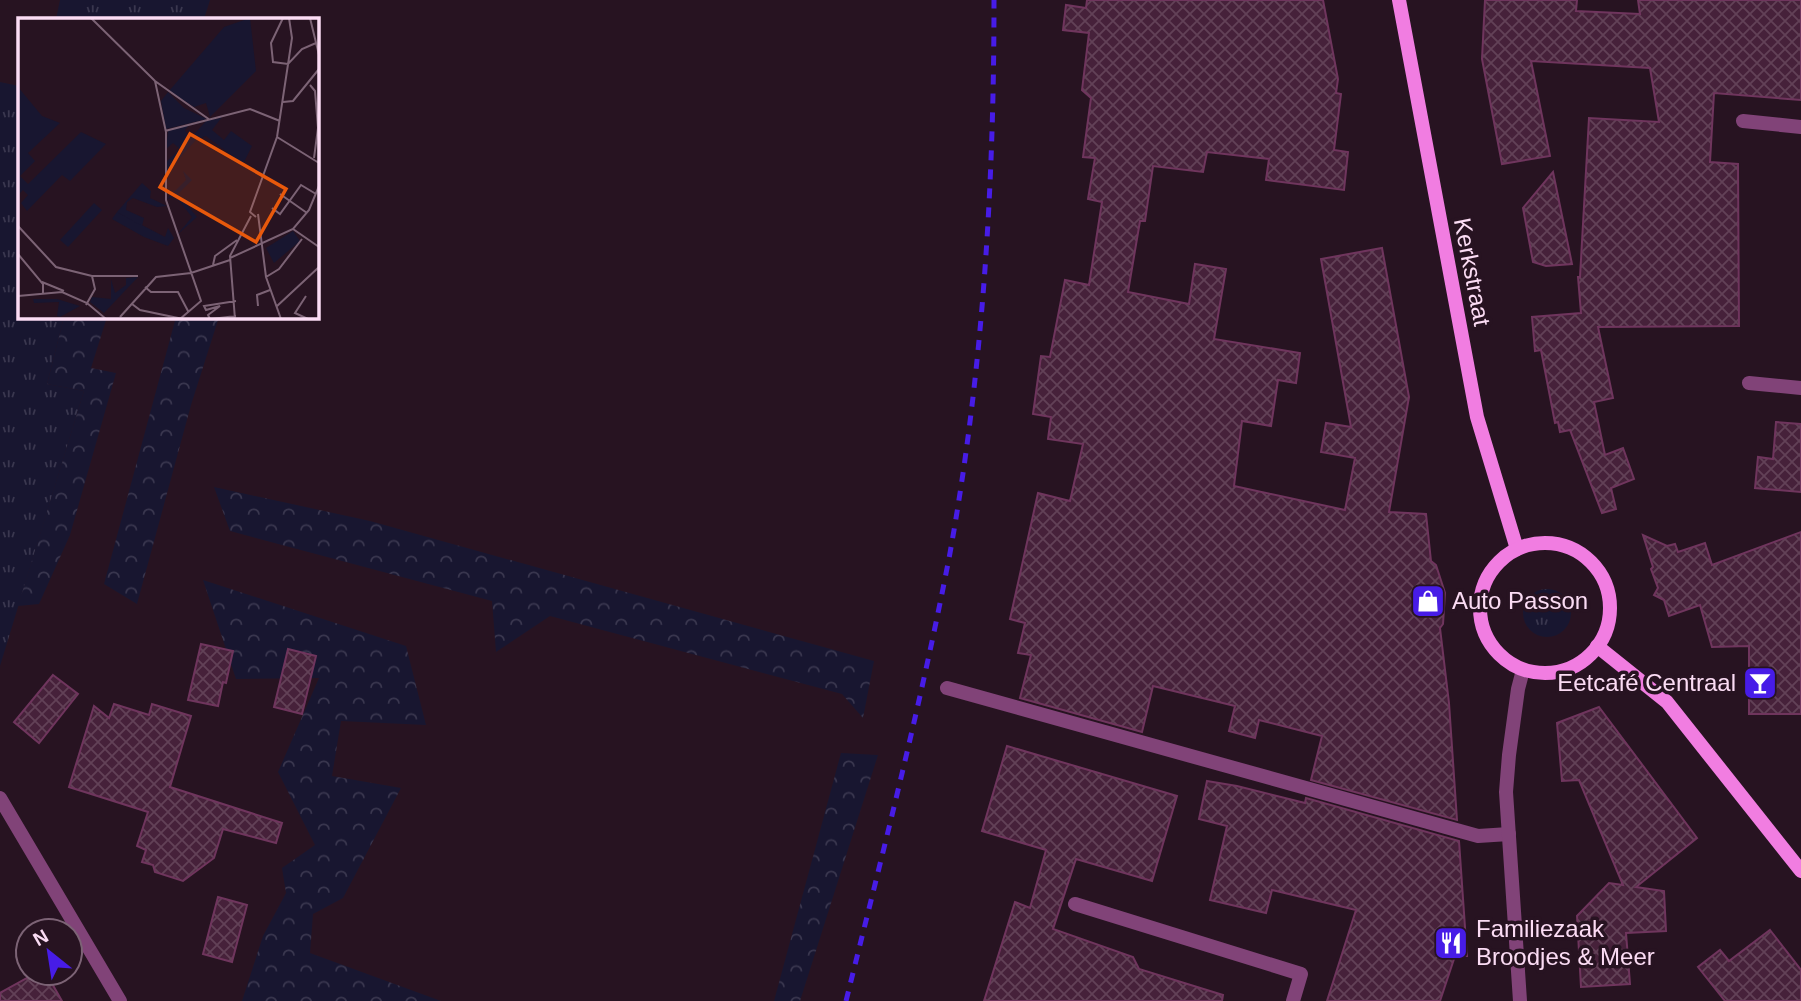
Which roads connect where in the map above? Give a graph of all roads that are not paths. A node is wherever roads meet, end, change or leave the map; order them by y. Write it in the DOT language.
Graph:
graph roads {
  1 [pos="1399,0"];
  2 [pos="1743,121"];
  3 [pos="1801,127"];
  4 [pos="1749,383"];
  5 [pos="1801,388"];
  6 [pos="1517,549"];
  7 [pos="1597,646"];
  8 [pos="1524,670"];
  9 [pos="947,688"];
  10 [pos="0,798"];
  11 [pos="1509,834"];
  12 [pos="1801,871"];
  13 [pos="1075,904"];
  14 [pos="120,1001"];
  15 [pos="1293,1001"];
  16 [pos="1520,1001"];
  1 -- 6 [label="main road, Kerkstraat"];
  2 -- 3 [label="street"];
  4 -- 5 [label="street"];
  6 -- 7 [label="main road"];
  6 -- 8 [label="main road"];
  7 -- 8 [label="main road"];
  7 -- 12 [label="main road"];
  8 -- 11 [label="street"];
  9 -- 11 [label="street"];
  10 -- 14 [label="street"];
  11 -- 16 [label="street"];
  13 -- 15 [label="street"];
}
